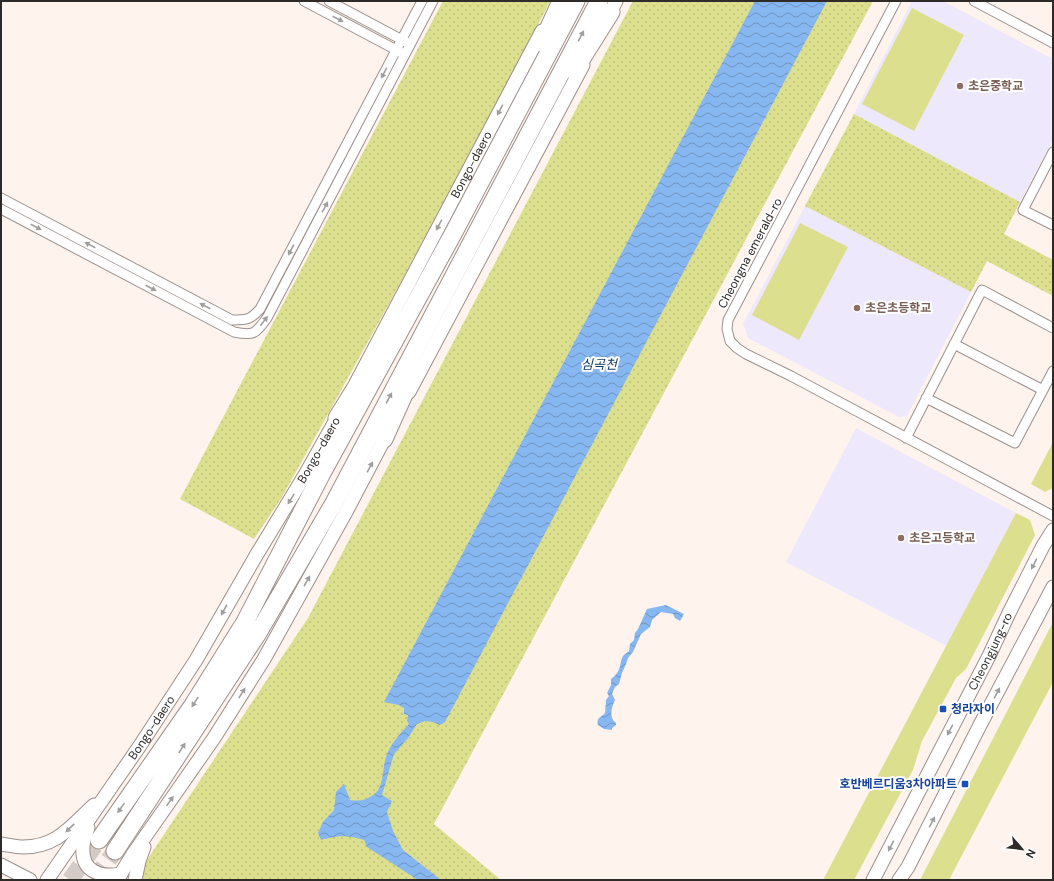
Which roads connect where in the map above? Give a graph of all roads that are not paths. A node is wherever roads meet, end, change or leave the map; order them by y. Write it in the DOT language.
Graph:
graph roads {
  1 [pos="304,1"];
  2 [pos="329,1"];
  3 [pos="422,1"];
  4 [pos="433,1"];
  5 [pos="559,1"];
  6 [pos="576,1"];
  7 [pos="896,1"];
  8 [pos="974,1"];
  9 [pos="609,5"];
  10 [pos="402,40"];
  11 [pos="1053,43"];
  12 [pos="411,44"];
  13 [pos="396,50"];
  14 [pos="405,55"];
  15 [pos="1052,156"];
  16 [pos="476,188"];
  17 [pos="1,198"];
  18 [pos="1,209"];
  19 [pos="1053,225"];
  20 [pos="454,232"];
  21 [pos="472,242"];
  22 [pos="1053,328"];
  23 [pos="954,344"];
  24 [pos="1053,370"];
  25 [pos="1043,390"];
  26 [pos="926,398"];
  27 [pos="337,418"];
  28 [pos="906,438"];
  29 [pos="384,439"];
  30 [pos="1053,516"];
  31 [pos="1053,530"];
  32 [pos="1053,586"];
  33 [pos="108,792"];
  34 [pos="90,819"];
  35 [pos="152,826"];
  36 [pos="99,840"];
  37 [pos="1,844"];
  38 [pos="115,851"];
  39 [pos="1,865"];
  40 [pos="908,867"];
  41 [pos="119,877"];
  42 [pos="30,880"];
  43 [pos="47,880"];
  44 [pos="135,880"];
  45 [pos="873,880"];
  46 [pos="899,880"];
  47 [pos="904,880"];
  1 -- 13 [label="street, one-way"];
  2 -- 10 [label="street"];
  3 -- 10 [label="street"];
  4 -- 12 [label="street"];
  5 -- 16 [label="highway"];
  5 -- 27 [label="main road, Bongo-daero, one-way"];
  6 -- 16 [label="highway, Bongo-daero"];
  7 -- 28 [label="street, Cheongna emerald-ro"];
  8 -- 11 [label="street"];
  21 -- 9 [label="highway, one-way"];
  9 -- 29 [label="main road"];
  10 -- 12 [label="street"];
  10 -- 13 [label="street"];
  12 -- 14 [label="street"];
  13 -- 14 [label="street"];
  13 -- 17 [label="street, one-way"];
  18 -- 14 [label="street, one-way"];
  15 -- 19 [label="street"];
  16 -- 20 [label="highway, Bongo-daero"];
  20 -- 27 [label="highway"];
  20 -- 36 [label="highway, Bongo-daero, one-way"];
  21 -- 29 [label="highway"];
  38 -- 21 [label="highway, one-way"];
  22 -- 23 [label="street"];
  23 -- 25 [label="street"];
  23 -- 26 [label="street"];
  24 -- 25 [label="street"];
  25 -- 26 [label="street"];
  26 -- 28 [label="street"];
  27 -- 33 [label="main road, Bongo-daero, one-way"];
  28 -- 30 [label="street, Cheongna emerald-ro"];
  35 -- 29 [label="main road, one-way"];
  31 -- 45 [label="main road, Cheongjung-ro, one-way"];
  40 -- 32 [label="main road, Cheongjung-ro, one-way"];
  33 -- 34 [label="main road, Bongo-daero"];
  33 -- 37 [label="main road, one-way"];
  34 -- 41 [label="main road"];
  34 -- 43 [label="main road, Bongo-daero"];
  35 -- 41 [label="main road"];
  35 -- 44 [label="main road"];
  39 -- 42 [label="main road"];
  40 -- 46 [label="main road, Cheongjung-ro"];
  40 -- 47 [label="main road"];
}
